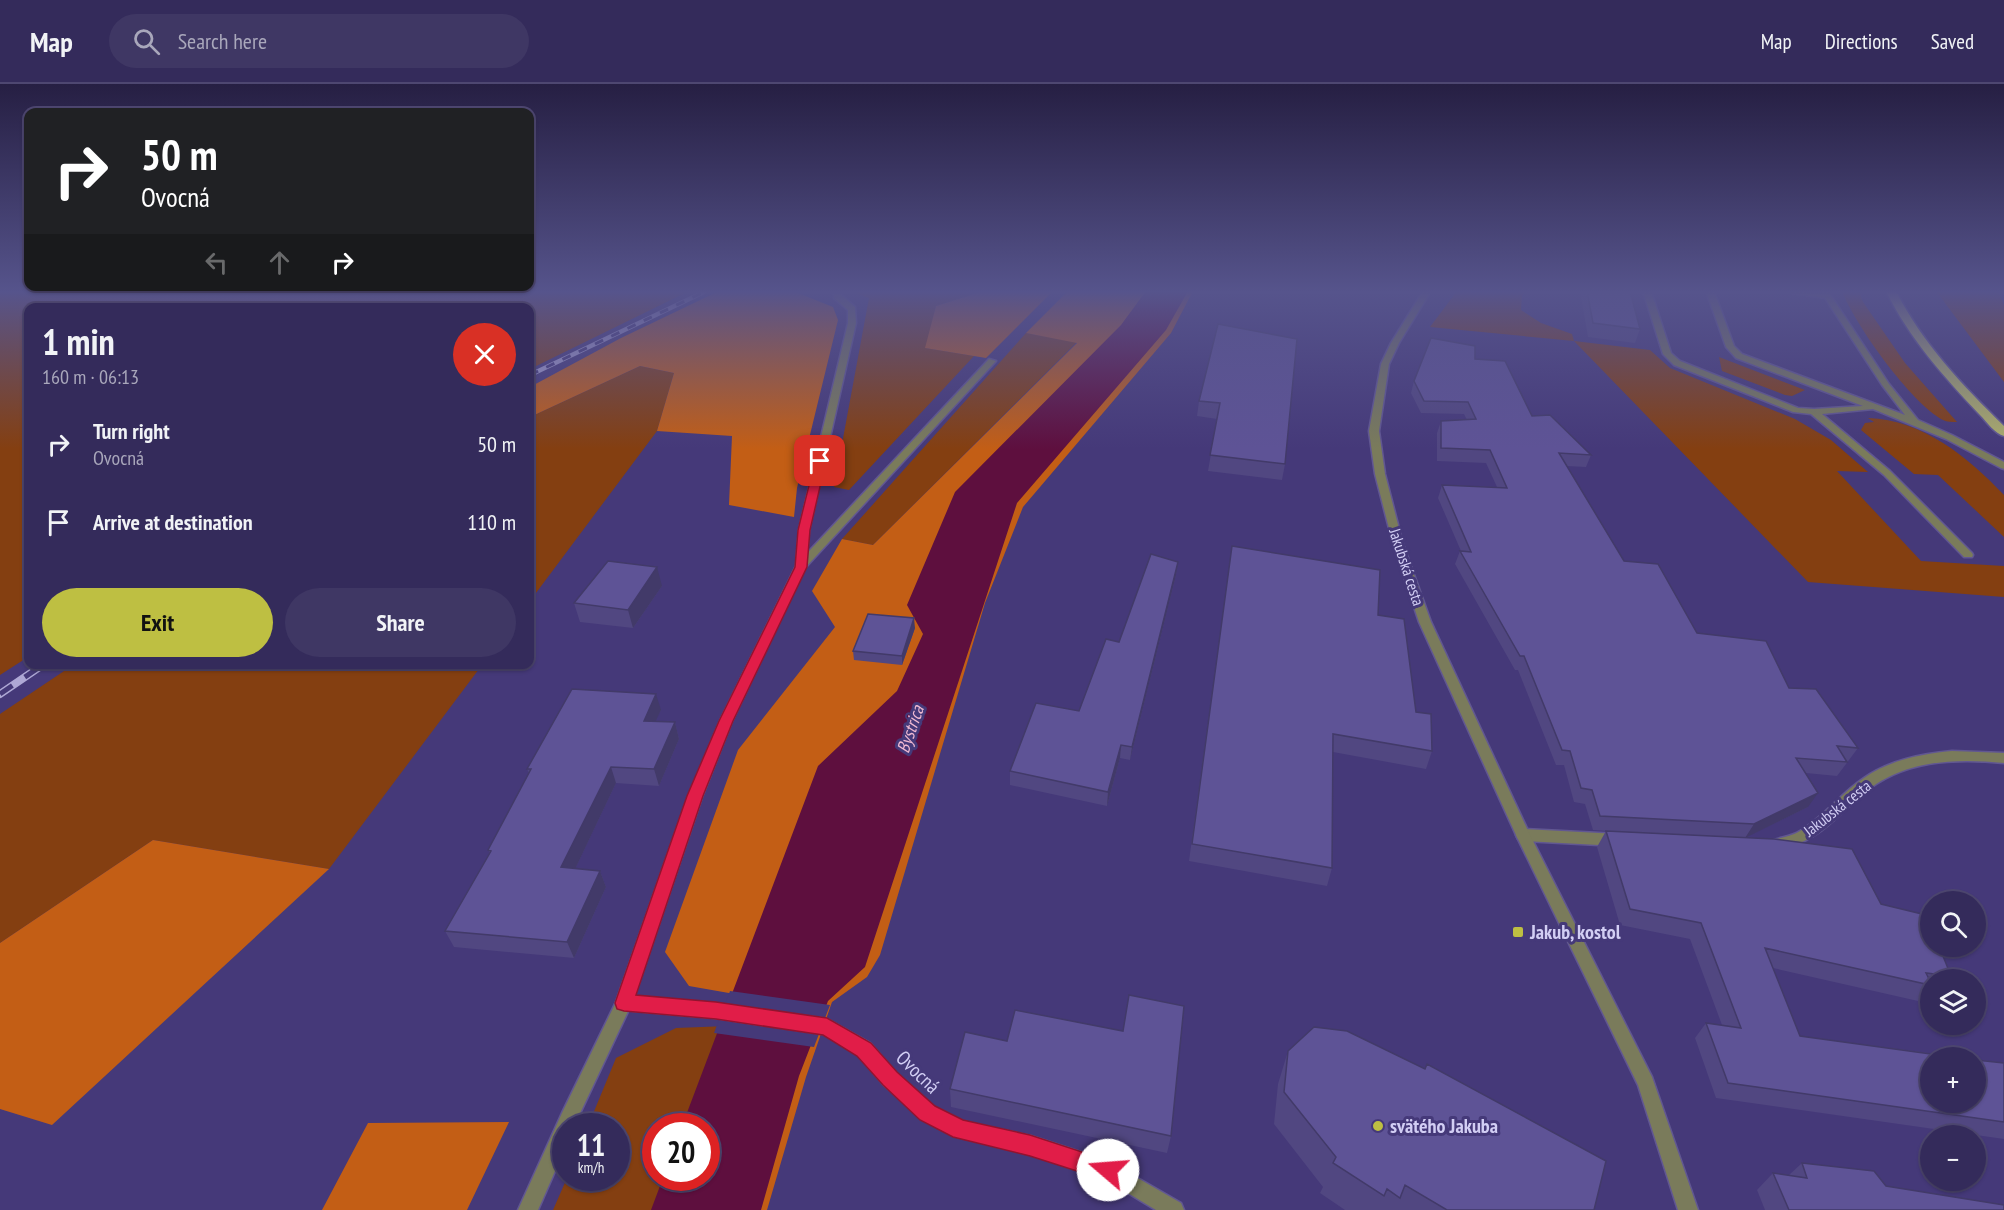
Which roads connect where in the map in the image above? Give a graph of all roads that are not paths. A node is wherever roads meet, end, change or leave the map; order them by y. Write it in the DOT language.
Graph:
graph roads {
  1 [pos="847,344"];
  2 [pos="1395,344"];
  3 [pos="1664,344"];
  4 [pos="1729,344"];
  5 [pos="1859,344"];
  6 [pos="1926,344"];
  7 [pos="992,361"];
  8 [pos="1873,407"];
  9 [pos="1814,412"];
  10 [pos="1915,422"];
  11 [pos="2004,433"];
  12 [pos="2004,466"];
  13 [pos="1968,555"];
  14 [pos="801,567"];
  15 [pos="2004,758"];
  16 [pos="1523,835"];
  17 [pos="1628,840"];
  18 [pos="1764,846"];
  19 [pos="624,1003"];
  20 [pos="528,1210"];
  21 [pos="1174,1210"];
  22 [pos="1688,1210"];
  1 -- 14 [label="street"];
  2 -- 16 [label="street, Jakubská cesta"];
  3 -- 9 [label="street"];
  4 -- 8 [label="street"];
  5 -- 10 [label="street"];
  6 -- 11 [label="main road"];
  7 -- 14 [label="street"];
  8 -- 9 [label="street"];
  8 -- 10 [label="street"];
  9 -- 13 [label="street"];
  10 -- 12 [label="street"];
  14 -- 19 [label="street"];
  15 -- 18 [label="street, Jakubská cesta"];
  16 -- 17 [label="street"];
  16 -- 22 [label="street, Jakubská cesta"];
  19 -- 20 [label="street"];
  19 -- 21 [label="street, Ovocná"];
}
